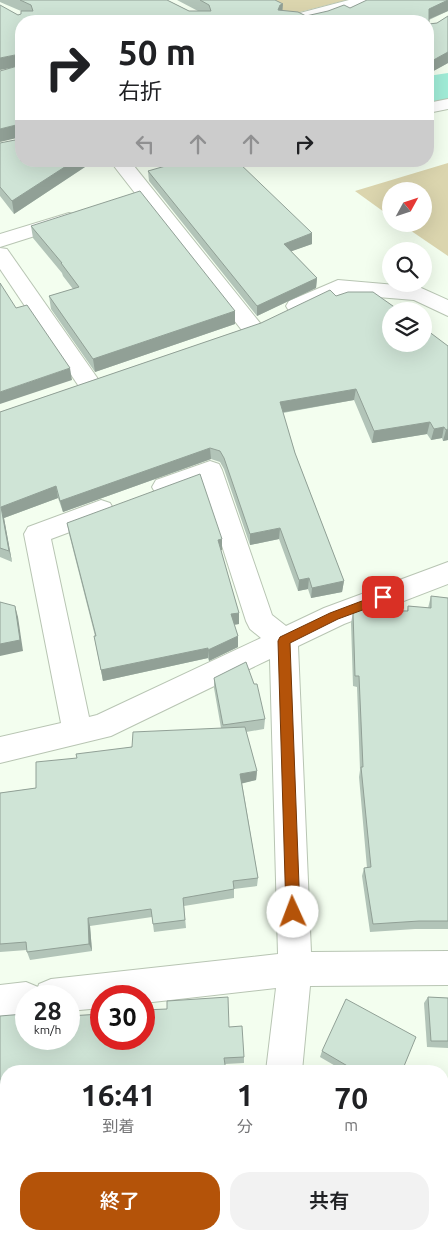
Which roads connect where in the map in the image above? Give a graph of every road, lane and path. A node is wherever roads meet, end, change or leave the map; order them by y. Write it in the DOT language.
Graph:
graph roads {
  1 [pos="363,0"];
  2 [pos="311,15"];
  3 [pos="448,104"];
  4 [pos="434,107"];
  5 [pos="124,167"];
  6 [pos="91,212"];
  7 [pos="0,241"];
  8 [pos="0,254"];
  9 [pos="448,309"];
  10 [pos="90,385"];
  11 [pos="448,573"];
  12 [pos="284,641"];
  13 [pos="77,732"];
  14 [pos="0,750"];
  15 [pos="448,968"];
  16 [pos="295,970"];
  17 [pos="80,993"];
  18 [pos="15,1000"];
  19 [pos="0,1002"];
  20 [pos="285,1065"];
  1 -- 2 [label="street"];
  3 -- 4 [label="street"];
  5 -- 9 [label="street"];
  6 -- 7 [label="street"];
  8 -- 10 [label="street"];
  11 -- 12 [label="street"];
  12 -- 13 [label="street"];
  12 -- 13 [label="street"];
  12 -- 16 [label="street"];
  13 -- 14 [label="street"];
  15 -- 16 [label="street"];
  16 -- 17 [label="street"];
  16 -- 20 [label="street"];
  18 -- 19 [label="street"];
}
